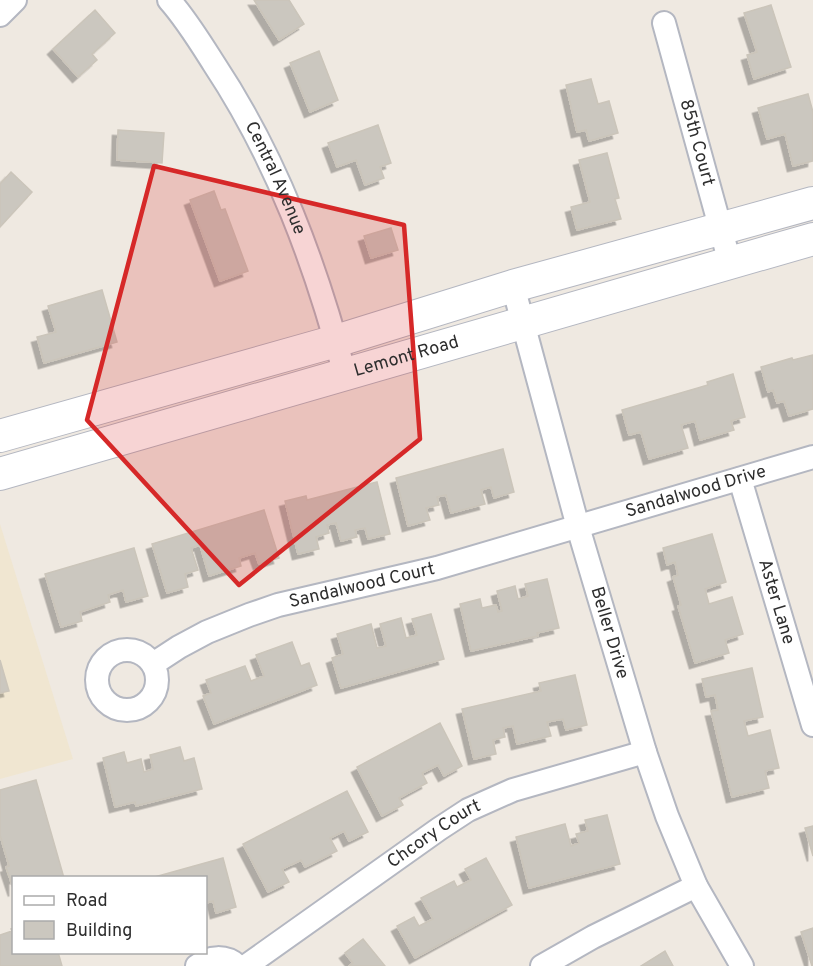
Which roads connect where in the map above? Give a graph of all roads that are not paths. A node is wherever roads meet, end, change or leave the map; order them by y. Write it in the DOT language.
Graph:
graph roads {
  1 [pos="15,0"];
  2 [pos="169,0"];
  3 [pos="0,15"];
  4 [pos="664,23"];
  5 [pos="813,203"];
  6 [pos="721,230"];
  7 [pos="813,239"];
  8 [pos="730,263"];
  9 [pos="513,286"];
  10 [pos="522,322"];
  11 [pos="336,341"];
  12 [pos="345,375"];
  13 [pos="0,436"];
  14 [pos="813,457"];
  15 [pos="0,474"];
  16 [pos="740,478"];
  17 [pos="578,527"];
  18 [pos="153,664"];
  19 [pos="813,725"];
  20 [pos="645,752"];
  21 [pos="696,886"];
  22 [pos="197,966"];
  23 [pos="238,966"];
  24 [pos="246,966"];
  25 [pos="542,966"];
  26 [pos="742,966"];
  1 -- 3 [label="street"];
  2 -- 11 [label="street, Central Avenue"];
  4 -- 6 [label="street, 85th Court"];
  5 -- 6 [label="main road, Lemont Road"];
  6 -- 8 [label="street, 85th Court"];
  6 -- 9 [label="main road, Lemont Road"];
  7 -- 8 [label="main road, Lemont Road"];
  8 -- 10 [label="main road, Lemont Road"];
  9 -- 10 [label="street, Beller Drive"];
  9 -- 11 [label="main road, Lemont Road"];
  10 -- 12 [label="main road, Lemont Road"];
  10 -- 17 [label="street, Beller Drive"];
  11 -- 12 [label="street, Central Avenue"];
  11 -- 13 [label="main road, Lemont Road"];
  12 -- 15 [label="main road, Lemont Road"];
  14 -- 16 [label="street, Sandalwood Drive"];
  16 -- 17 [label="street, Sandalwood Drive"];
  16 -- 19 [label="street, Aster Lane"];
  17 -- 18 [label="street, Sandalwood Court"];
  17 -- 20 [label="street, Beller Drive"];
  20 -- 21 [label="street, Beller Drive"];
  20 -- 24 [label="street, Chcory Court"];
  21 -- 25 [label="street"];
  21 -- 26 [label="street, Beller Drive"];
  22 -- 23 [label="street"];
}
